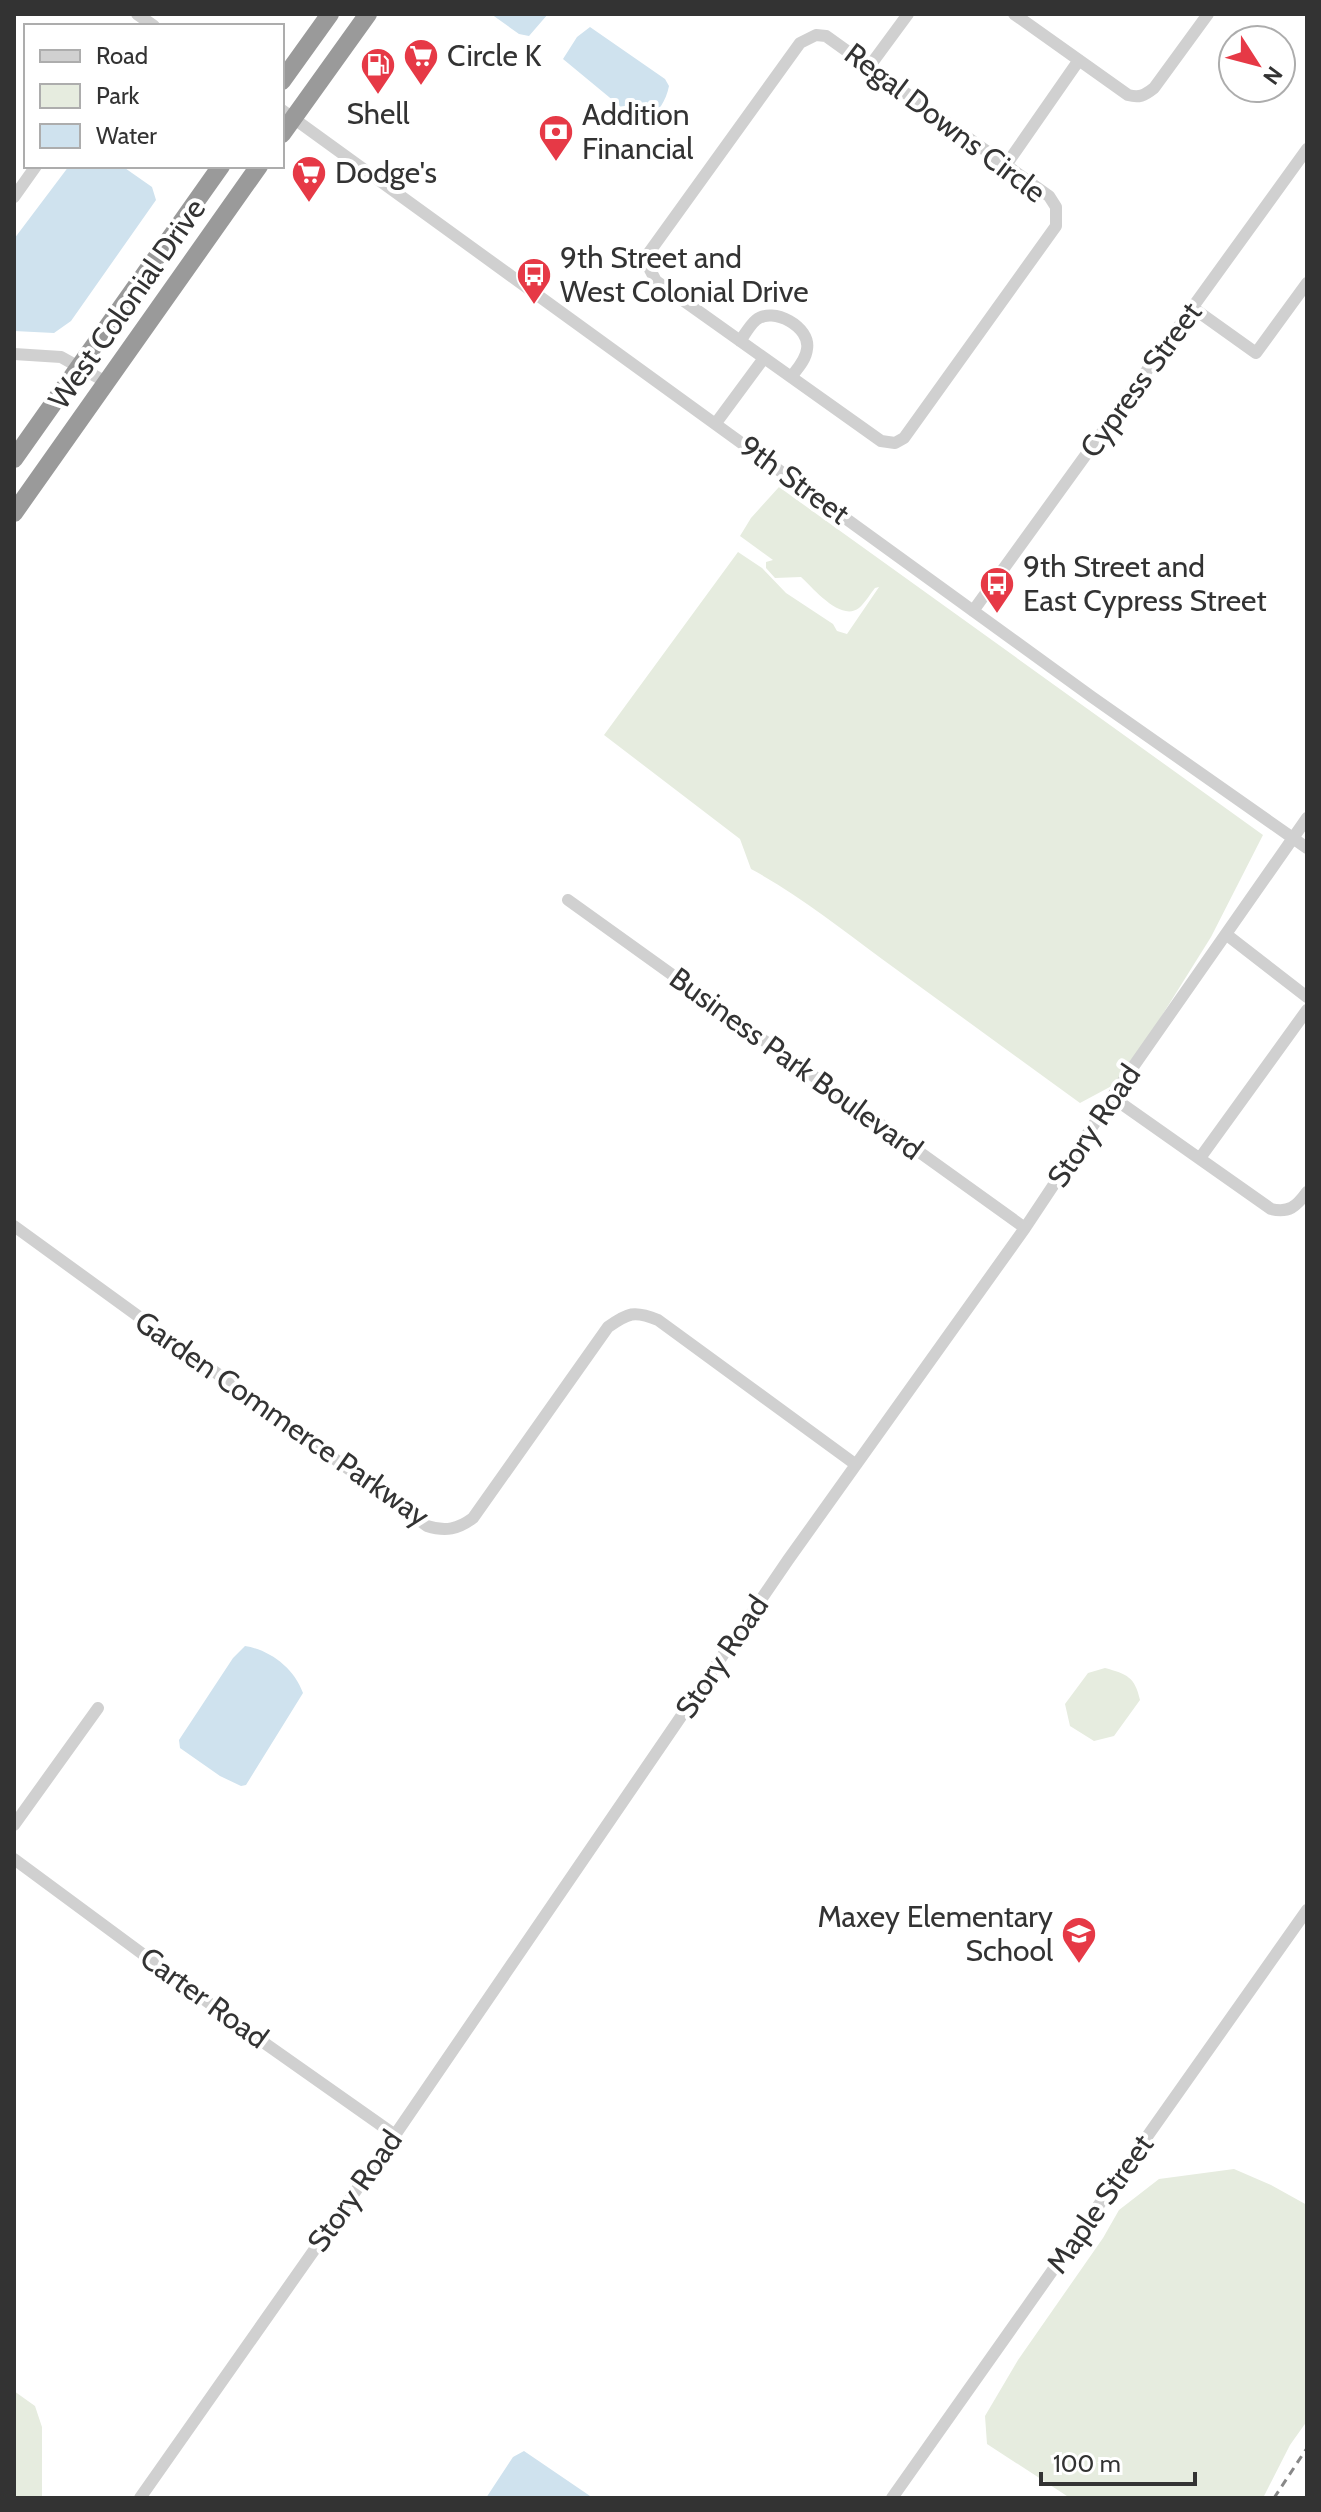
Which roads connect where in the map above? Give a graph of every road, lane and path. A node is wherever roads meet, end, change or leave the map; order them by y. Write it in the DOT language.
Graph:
graph roads {
  1 [pos="330,14"];
  2 [pos="368,14"];
  3 [pos="908,14"];
  4 [pos="1014,14"];
  5 [pos="1208,14"];
  6 [pos="1079,60"];
  7 [pos="869,67"];
  8 [pos="284,78"];
  9 [pos="288,114"];
  10 [pos="1307,149"];
  11 [pos="1006,165"];
  12 [pos="35,168"];
  13 [pos="220,168"];
  14 [pos="258,168"];
  15 [pos="14,197"];
  16 [pos="1307,283"];
  17 [pos="1193,308"];
  18 [pos="740,341"];
  19 [pos="14,354"];
  20 [pos="764,358"];
  21 [pos="79,367"];
  22 [pos="791,377"];
  23 [pos="106,382"];
  24 [pos="716,423"];
  25 [pos="14,459"];
  26 [pos="14,513"];
  27 [pos="973,611"];
  28 [pos="1307,818"];
  29 [pos="1293,837"];
  30 [pos="1307,848"];
  31 [pos="568,900"];
  32 [pos="1227,935"];
  33 [pos="1307,997"];
  34 [pos="1307,1010"];
  35 [pos="1112,1097"];
  36 [pos="1200,1158"];
  37 [pos="1307,1192"];
  38 [pos="14,1226"];
  39 [pos="1025,1228"];
  40 [pos="855,1464"];
  41 [pos="98,1708"];
  42 [pos="14,1825"];
  43 [pos="14,1859"];
  44 [pos="1307,1910"];
  45 [pos="395,2135"];
  46 [pos="140,2498"];
  47 [pos="892,2498"];
  1 -- 8 [label="highway"];
  2 -- 9 [label="highway"];
  3 -- 7 [label="street"];
  4 -- 6 [label="street"];
  5 -- 6 [label="street"];
  6 -- 11 [label="street"];
  7 -- 11 [label="street, Regal Downs Circle"];
  7 -- 18 [label="street, Regal Downs Circle"];
  9 -- 24 [label="street, 9th Street"];
  10 -- 17 [label="street, Cypress Street"];
  11 -- 22 [label="street, Regal Downs Circle"];
  12 -- 15 [label="street"];
  13 -- 21 [label="highway, West Colonial Drive"];
  14 -- 23 [label="highway, West Colonial Drive"];
  16 -- 17 [label="street"];
  17 -- 27 [label="street, Cypress Street"];
  18 -- 20 [label="street, Regal Downs Circle"];
  18 -- 22 [label="street"];
  19 -- 21 [label="street"];
  20 -- 22 [label="street, Regal Downs Circle"];
  20 -- 24 [label="street"];
  21 -- 23 [label="street"];
  21 -- 25 [label="highway, West Colonial Drive"];
  23 -- 26 [label="highway, West Colonial Drive"];
  24 -- 27 [label="street, 9th Street"];
  27 -- 29 [label="street, 9th Street"];
  28 -- 29 [label="street, Story Road"];
  29 -- 30 [label="street, 9th Street"];
  29 -- 32 [label="street, Story Road"];
  31 -- 39 [label="street, Business Park Boulevard"];
  32 -- 33 [label="street"];
  32 -- 35 [label="street, Story Road"];
  34 -- 36 [label="street"];
  35 -- 36 [label="street"];
  35 -- 39 [label="street, Story Road"];
  36 -- 37 [label="street"];
  38 -- 40 [label="street, Garden Commerce Parkway"];
  39 -- 40 [label="street, Story Road"];
  40 -- 45 [label="street, Story Road"];
  41 -- 42 [label="street"];
  43 -- 45 [label="street, Carter Road"];
  44 -- 47 [label="street, Maple Street"];
  45 -- 46 [label="street, Story Road"];
}
